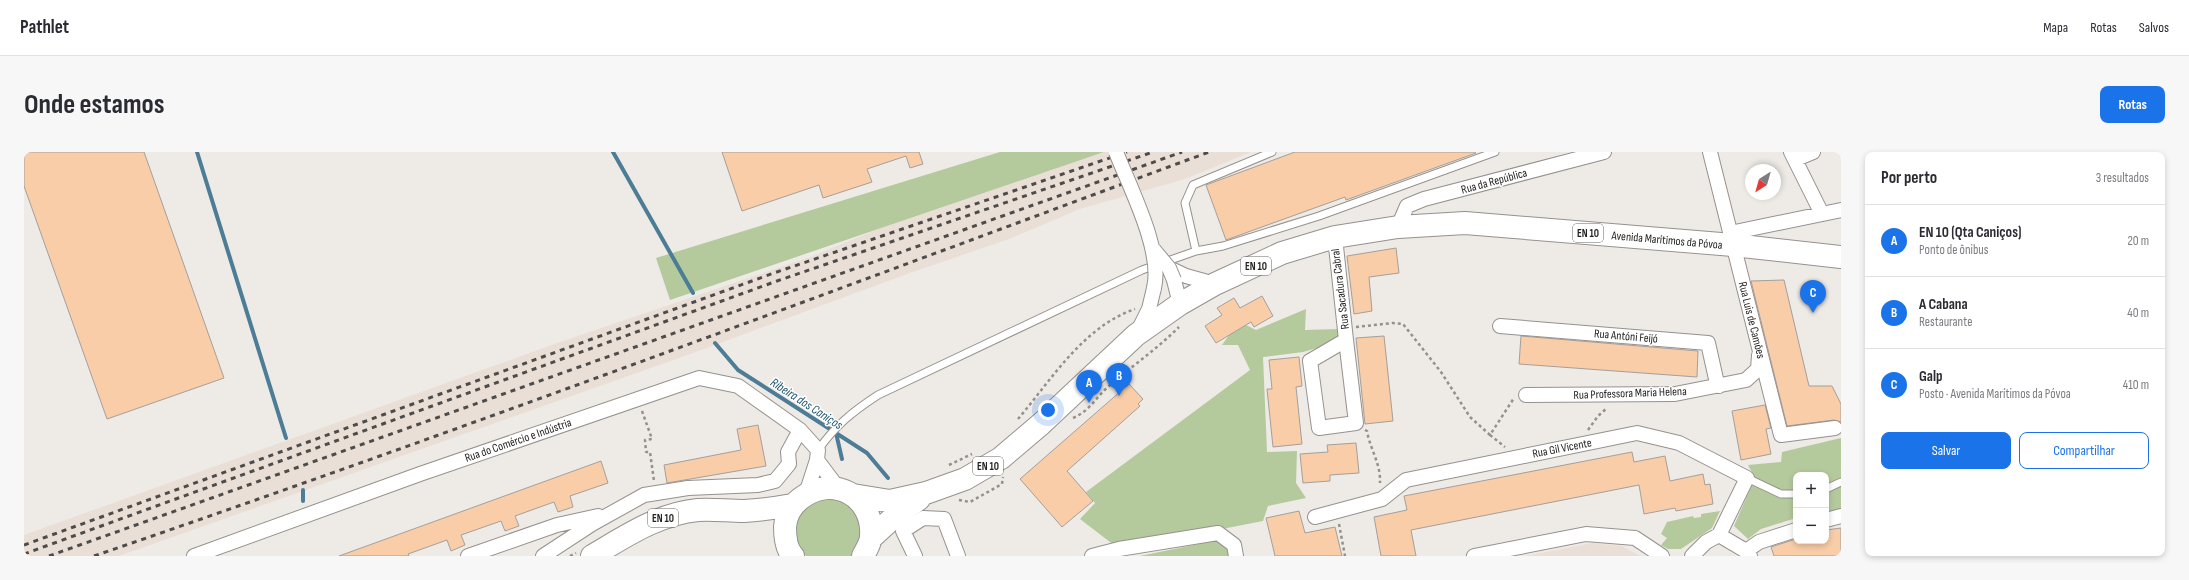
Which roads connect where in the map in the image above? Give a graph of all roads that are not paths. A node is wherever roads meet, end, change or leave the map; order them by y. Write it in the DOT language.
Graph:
graph roads {
  1 [pos="1116,152"];
  2 [pos="1272,152"];
  3 [pos="1495,152"];
  4 [pos="1604,152"];
  5 [pos="1710,152"];
  6 [pos="1813,152"];
  7 [pos="1793,156"];
  8 [pos="1841,210"];
  9 [pos="1822,214"];
  10 [pos="1398,227"];
  11 [pos="1335,237"];
  12 [pos="1731,239"];
  13 [pos="1154,250"];
  14 [pos="1196,250"];
  15 [pos="1841,257"];
  16 [pos="1177,275"];
  17 [pos="1215,284"];
  18 [pos="1180,304"];
  19 [pos="1500,326"];
  20 [pos="1345,334"];
  21 [pos="1136,335"];
  22 [pos="1760,351"];
  23 [pos="1719,386"];
  24 [pos="1526,395"];
  25 [pos="1835,428"];
  26 [pos="800,430"];
  27 [pos="817,455"];
  28 [pos="1747,478"];
  29 [pos="1841,482"];
  30 [pos="1829,488"];
  31 [pos="845,492"];
  32 [pos="926,493"];
  33 [pos="1793,494"];
  34 [pos="799,500"];
  35 [pos="742,511"];
  36 [pos="610,514"];
  37 [pos="1841,516"];
  38 [pos="1315,517"];
  39 [pos="1829,519"];
  40 [pos="1793,531"];
  41 [pos="1719,535"];
  42 [pos="789,547"];
  43 [pos="867,547"];
  44 [pos="1748,554"];
  45 [pos="194,556"];
  46 [pos="468,556"];
  47 [pos="543,556"];
  48 [pos="592,556"];
  49 [pos="915,556"];
  50 [pos="958,556"];
  51 [pos="1092,556"];
  52 [pos="1236,556"];
  53 [pos="1474,556"];
  54 [pos="1662,556"];
  55 [pos="1692,556"];
  1 -- 13 [label="street, bridge"];
  2 -- 14 [label="lane"];
  3 -- 14 [label="lane"];
  4 -- 10 [label="street, Rua da República"];
  5 -- 12 [label="street, Rua Luis de Camões"];
  6 -- 7 [label="street"];
  7 -- 9 [label="street"];
  8 -- 9 [label="street"];
  9 -- 12 [label="street"];
  10 -- 11 [label="main road, Avenida Marítimos da Póvoa / EN 10"];
  10 -- 12 [label="main road, Avenida Marítimos da Póvoa / EN 10"];
  11 -- 17 [label="main road, Avenida Marítimos da Póvoa / EN 10"];
  11 -- 20 [label="street, Rua Sacadura Cabral"];
  12 -- 15 [label="main road, Avenida Marítimos da Póvoa / EN 10"];
  12 -- 22 [label="street, Rua Luis de Camões"];
  13 -- 16 [label="street, bridge"];
  13 -- 21 [label="street, bridge"];
  14 -- 27 [label="lane"];
  16 -- 17 [label="street"];
  16 -- 18 [label="street"];
  17 -- 18 [label="main road, Avenida Marítimos da Póvoa / EN 10"];
  18 -- 21 [label="main road, Avenida Marítimos da Póvoa / EN 10"];
  19 -- 23 [label="street, Rua Antóni Feijó"];
  20 -- 20 [label="street, Rua Sacadura Cabral"];
  21 -- 32 [label="main road, Avenida Marítimos da Póvoa / EN 10"];
  22 -- 23 [label="street, Rua Professora Maria Helena"];
  22 -- 25 [label="street, Rua Luis de Camões"];
  23 -- 24 [label="street, Rua Professora Maria Helena"];
  26 -- 27 [label="street, Rua do Comércio e Indústria"];
  26 -- 36 [label="street"];
  26 -- 45 [label="street, Rua do Comércio e Indústria"];
  27 -- 31 [label="street, Rua do Comércio e Indústria"];
  27 -- 34 [label="street"];
  28 -- 33 [label="lane"];
  28 -- 38 [label="street, Rua Gil Vicente"];
  28 -- 41 [label="street"];
  29 -- 30 [label="lane"];
  31 -- 32 [label="main road, Avenida Marítimos da Póvoa"];
  31 -- 34 [label="main road, Avenida Marítimos da Póvoa"];
  31 -- 43 [label="main road"];
  32 -- 43 [label="main road, Avenida Marítimos da Póvoa"];
  34 -- 35 [label="main road, Avenida Marítimos da Póvoa"];
  34 -- 42 [label="main road"];
  35 -- 42 [label="main road"];
  35 -- 48 [label="main road, EN 10"];
  36 -- 46 [label="street"];
  36 -- 47 [label="street"];
  37 -- 39 [label="street"];
  40 -- 44 [label="street"];
  41 -- 44 [label="street"];
  41 -- 55 [label="street"];
  49 -- 50 [label="street"];
  51 -- 52 [label="street"];
  53 -- 54 [label="street"];
}
